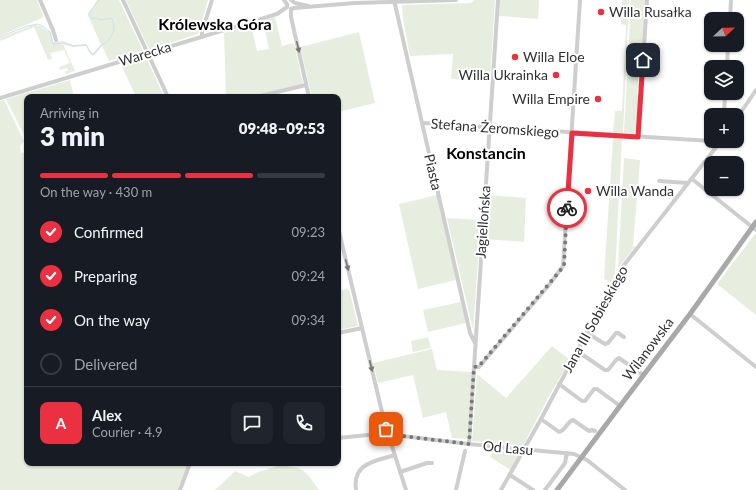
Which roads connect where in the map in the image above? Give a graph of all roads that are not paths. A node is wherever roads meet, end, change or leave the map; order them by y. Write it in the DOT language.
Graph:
graph roads {
  1 [pos="40,0"];
  2 [pos="123,0"];
  3 [pos="212,0"];
  4 [pos="456,0"];
  5 [pos="498,0"];
  6 [pos="580,0"];
  7 [pos="647,0"];
  8 [pos="731,0"];
  9 [pos="395,1"];
  10 [pos="290,4"];
  11 [pos="730,12"];
  12 [pos="202,37"];
  13 [pos="56,40"];
  14 [pos="147,54"];
  15 [pos="306,85"];
  16 [pos="756,90"];
  17 [pos="167,94"];
  18 [pos="268,94"];
  19 [pos="308,94"];
  20 [pos="0,98"];
  21 [pos="744,108"];
  22 [pos="422,123"];
  23 [pos="490,128"];
  24 [pos="572,133"];
  25 [pos="638,137"];
  26 [pos="704,141"];
  27 [pos="716,148"];
  28 [pos="692,179"];
  29 [pos="658,181"];
  30 [pos="688,183"];
  31 [pos="756,222"];
  32 [pos="754,228"];
  33 [pos="341,240"];
  34 [pos="690,314"];
  35 [pos="362,328"];
  36 [pos="341,332"];
  37 [pos="587,332"];
  38 [pos="624,337"];
  39 [pos="475,343"];
  40 [pos="578,350"];
  41 [pos="474,367"];
  42 [pos="756,367"];
  43 [pos="643,375"];
  44 [pos="559,384"];
  45 [pos="620,406"];
  46 [pos="541,419"];
  47 [pos="594,431"];
  48 [pos="387,433"];
  49 [pos="341,438"];
  50 [pos="469,444"];
  51 [pos="525,449"];
  52 [pos="465,451"];
  53 [pos="567,453"];
  54 [pos="395,455"];
  55 [pos="582,457"];
  56 [pos="432,464"];
  57 [pos="189,466"];
  58 [pos="400,472"];
  59 [pos="510,475"];
  60 [pos="180,490"];
  61 [pos="356,490"];
  62 [pos="406,490"];
  63 [pos="456,490"];
  64 [pos="502,490"];
  65 [pos="534,490"];
  66 [pos="545,490"];
  67 [pos="558,490"];
  68 [pos="625,490"];
  1 -- 13 [label="street"];
  2 -- 14 [label="street"];
  3 -- 12 [label="street"];
  4 -- 9 [label="street"];
  5 -- 23 [label="street, Jagiellońska"];
  6 -- 24 [label="street"];
  7 -- 25 [label="street"];
  8 -- 11 [label="street"];
  9 -- 10 [label="street"];
  9 -- 22 [label="street, Piasta"];
  10 -- 12 [label="street, Warecka"];
  10 -- 15 [label="street, one-way"];
  12 -- 14 [label="street, Warecka"];
  14 -- 17 [label="street"];
  14 -- 20 [label="street, Warecka"];
  15 -- 18 [label="street"];
  15 -- 19 [label="street"];
  16 -- 21 [label="street"];
  22 -- 23 [label="street, Stefana Żeromskiego"];
  22 -- 39 [label="street, Piasta"];
  23 -- 24 [label="street, Stefana Żeromskiego"];
  23 -- 39 [label="street, Jagiellońska"];
  24 -- 25 [label="street, Stefana Żeromskiego"];
  24 -- 41 [label="street"];
  25 -- 26 [label="street, Stefana Żeromskiego"];
  27 -- 28 [label="street, Jana III Sobieskiego"];
  28 -- 30 [label="street, Jana III Sobieskiego"];
  28 -- 32 [label="street"];
  29 -- 30 [label="street"];
  30 -- 37 [label="street, Jana III Sobieskiego"];
  31 -- 32 [label="main road, Wilanowska"];
  32 -- 34 [label="main road, Wilanowska"];
  33 -- 35 [label="street, one-way"];
  34 -- 42 [label="street"];
  34 -- 43 [label="main road, Wilanowska"];
  35 -- 36 [label="street"];
  35 -- 48 [label="street, one-way"];
  37 -- 38 [label="street"];
  37 -- 40 [label="street, Jana III Sobieskiego"];
  39 -- 41 [label="street, Jagiellońska"];
  40 -- 43 [label="street"];
  40 -- 44 [label="street, Jana III Sobieskiego"];
  41 -- 50 [label="street, Jagiellońska"];
  43 -- 45 [label="main road, Wilanowska"];
  44 -- 45 [label="street"];
  44 -- 46 [label="street, Jana III Sobieskiego"];
  45 -- 55 [label="main road, Wilanowska"];
  46 -- 47 [label="street"];
  46 -- 51 [label="street, Jana III Sobieskiego"];
  48 -- 49 [label="street, Od Lasu"];
  48 -- 50 [label="street, Od Lasu"];
  48 -- 54 [label="street"];
  50 -- 51 [label="street, Od Lasu"];
  51 -- 53 [label="street, Od Lasu"];
  51 -- 59 [label="street, Jana III Sobieskiego"];
  52 -- 63 [label="street"];
  53 -- 55 [label="street, Od Lasu"];
  53 -- 66 [label="street"];
  54 -- 58 [label="street"];
  54 -- 61 [label="street"];
  55 -- 67 [label="main road, Wilanowska"];
  55 -- 68 [label="street"];
  56 -- 58 [label="street"];
  57 -- 60 [label="street"];
  58 -- 62 [label="street"];
  59 -- 64 [label="street, Jana III Sobieskiego"];
  59 -- 65 [label="street"];
}
